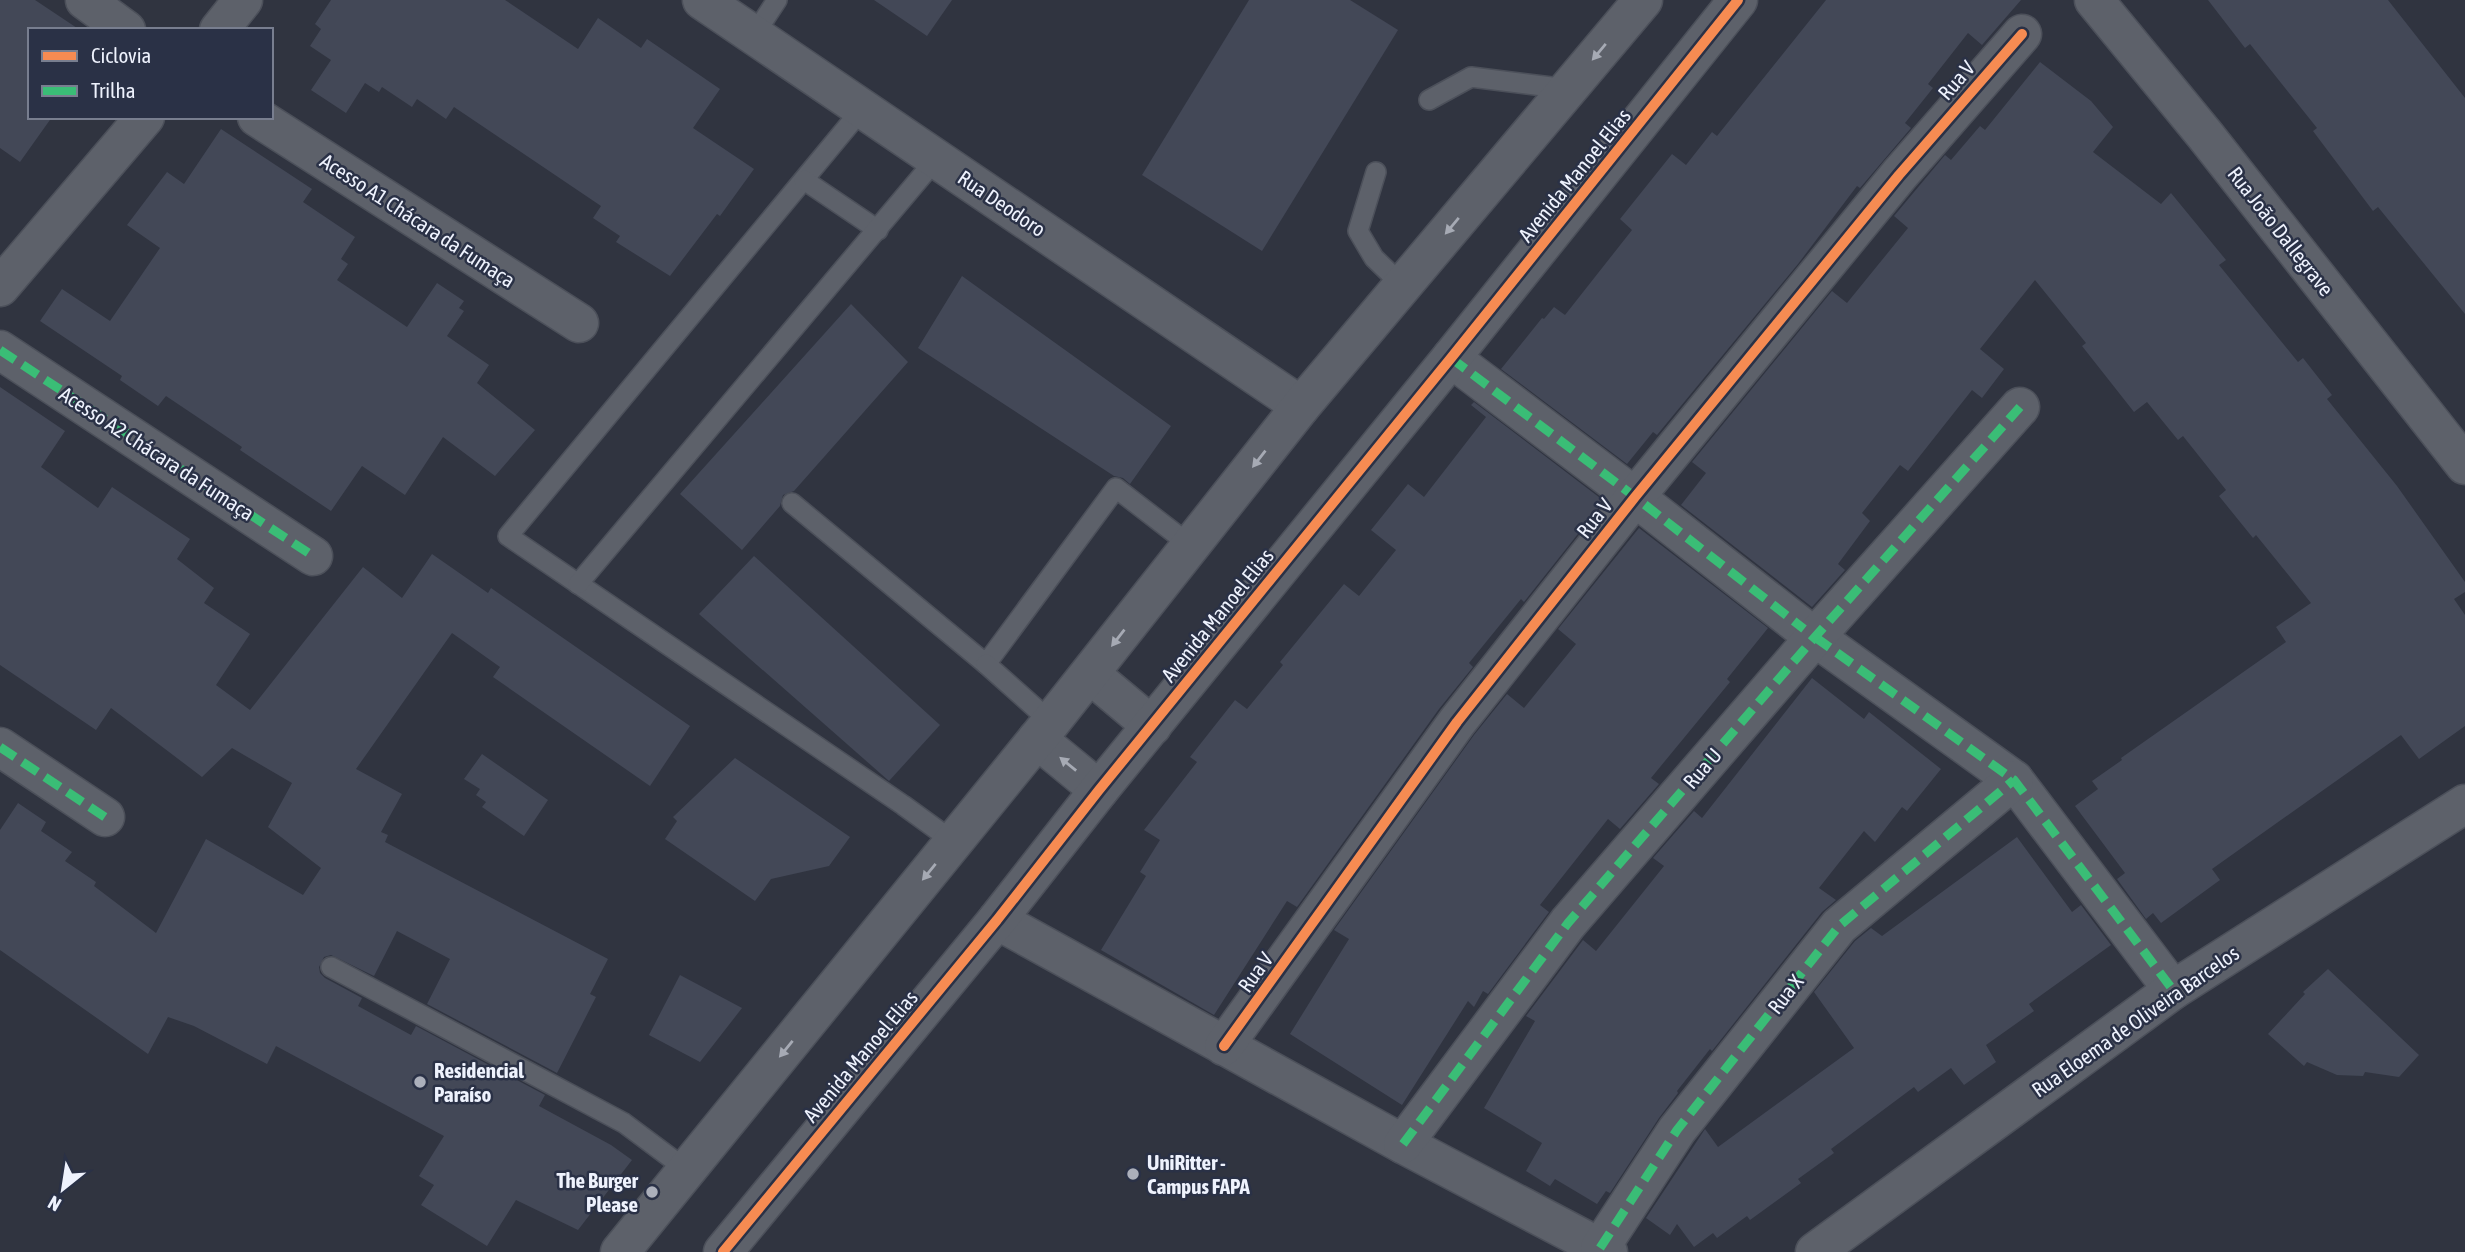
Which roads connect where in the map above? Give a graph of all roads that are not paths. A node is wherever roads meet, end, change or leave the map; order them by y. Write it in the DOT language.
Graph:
graph roads {
  1 [pos="85,0"];
  2 [pos="243,0"];
  3 [pos="702,0"];
  4 [pos="777,0"];
  5 [pos="1643,0"];
  6 [pos="1738,0"];
  7 [pos="2094,0"];
  8 [pos="123,28"];
  9 [pos="221,28"];
  10 [pos="2022,34"];
  11 [pos="754,35"];
  12 [pos="1568,89"];
  13 [pos="1429,100"];
  14 [pos="863,108"];
  15 [pos="143,119"];
  16 [pos="260,119"];
  17 [pos="937,158"];
  18 [pos="1376,172"];
  19 [pos="804,180"];
  20 [pos="878,230"];
  21 [pos="1402,285"];
  22 [pos="0,287"];
  23 [pos="579,323"];
  24 [pos="0,351"];
  25 [pos="1451,359"];
  26 [pos="1301,406"];
  27 [pos="2020,407"];
  28 [pos="2465,466"];
  29 [pos="1635,497"];
  30 [pos="792,503"];
  31 [pos="1190,545"];
  32 [pos="313,556"];
  33 [pos="578,584"];
  34 [pos="1809,633"];
  35 [pos="986,664"];
  36 [pos="1090,674"];
  37 [pos="1152,726"];
  38 [pos="1044,731"];
  39 [pos="0,747"];
  40 [pos="2014,780"];
  41 [pos="1099,790"];
  42 [pos="2465,804"];
  43 [pos="105,817"];
  44 [pos="954,842"];
  45 [pos="997,920"];
  46 [pos="331,967"];
  47 [pos="2173,990"];
  48 [pos="1224,1046"];
  49 [pos="1403,1144"];
  50 [pos="687,1170"];
  51 [pos="1604,1250"];
  52 [pos="620,1252"];
  53 [pos="723,1252"];
  54 [pos="1815,1252"];
  1 -- 8 [label="street"];
  2 -- 9 [label="street"];
  3 -- 11 [label="street, Rua Deodoro"];
  4 -- 11 [label="lane"];
  5 -- 12 [label="street, one-way"];
  6 -- 25 [label="street, Avenida Manoel Elias"];
  7 -- 28 [label="street, Rua João Dallegrave"];
  10 -- 29 [label="street, Rua V"];
  11 -- 14 [label="street, Rua Deodoro"];
  12 -- 13 [label="lane"];
  12 -- 21 [label="street, one-way"];
  14 -- 17 [label="street, Rua Deodoro"];
  14 -- 19 [label="lane"];
  15 -- 22 [label="street"];
  16 -- 23 [label="street, Acesso A1 Chácara da Fumaça"];
  17 -- 20 [label="lane"];
  17 -- 26 [label="street, Rua Deodoro"];
  18 -- 21 [label="lane"];
  19 -- 20 [label="lane"];
  19 -- 33 [label="lane"];
  20 -- 33 [label="lane"];
  21 -- 26 [label="street"];
  24 -- 32 [label="street, Acesso A2 Chácara da Fumaça"];
  25 -- 29 [label="street"];
  25 -- 37 [label="street, Avenida Manoel Elias"];
  26 -- 31 [label="street, one-way"];
  27 -- 34 [label="street, Rua U"];
  29 -- 34 [label="street"];
  29 -- 48 [label="street, Rua V"];
  30 -- 35 [label="lane"];
  31 -- 35 [label="lane"];
  31 -- 36 [label="street, one-way"];
  33 -- 44 [label="lane"];
  34 -- 40 [label="street"];
  34 -- 49 [label="street, Rua U"];
  35 -- 38 [label="lane"];
  36 -- 37 [label="street"];
  36 -- 38 [label="street"];
  37 -- 41 [label="street, Avenida Manoel Elias"];
  41 -- 38 [label="street, one-way"];
  38 -- 44 [label="street"];
  39 -- 43 [label="street"];
  40 -- 47 [label="street"];
  40 -- 51 [label="street, Rua X"];
  41 -- 45 [label="street, Avenida Manoel Elias"];
  42 -- 47 [label="street, Rua Eloema de Oliveira Barcelos"];
  44 -- 50 [label="street, one-way"];
  45 -- 48 [label="street"];
  45 -- 53 [label="street, Avenida Manoel Elias"];
  46 -- 50 [label="lane"];
  47 -- 54 [label="street, Rua Eloema de Oliveira Barcelos"];
  48 -- 49 [label="street"];
  49 -- 51 [label="street"];
  50 -- 52 [label="street"];
}
